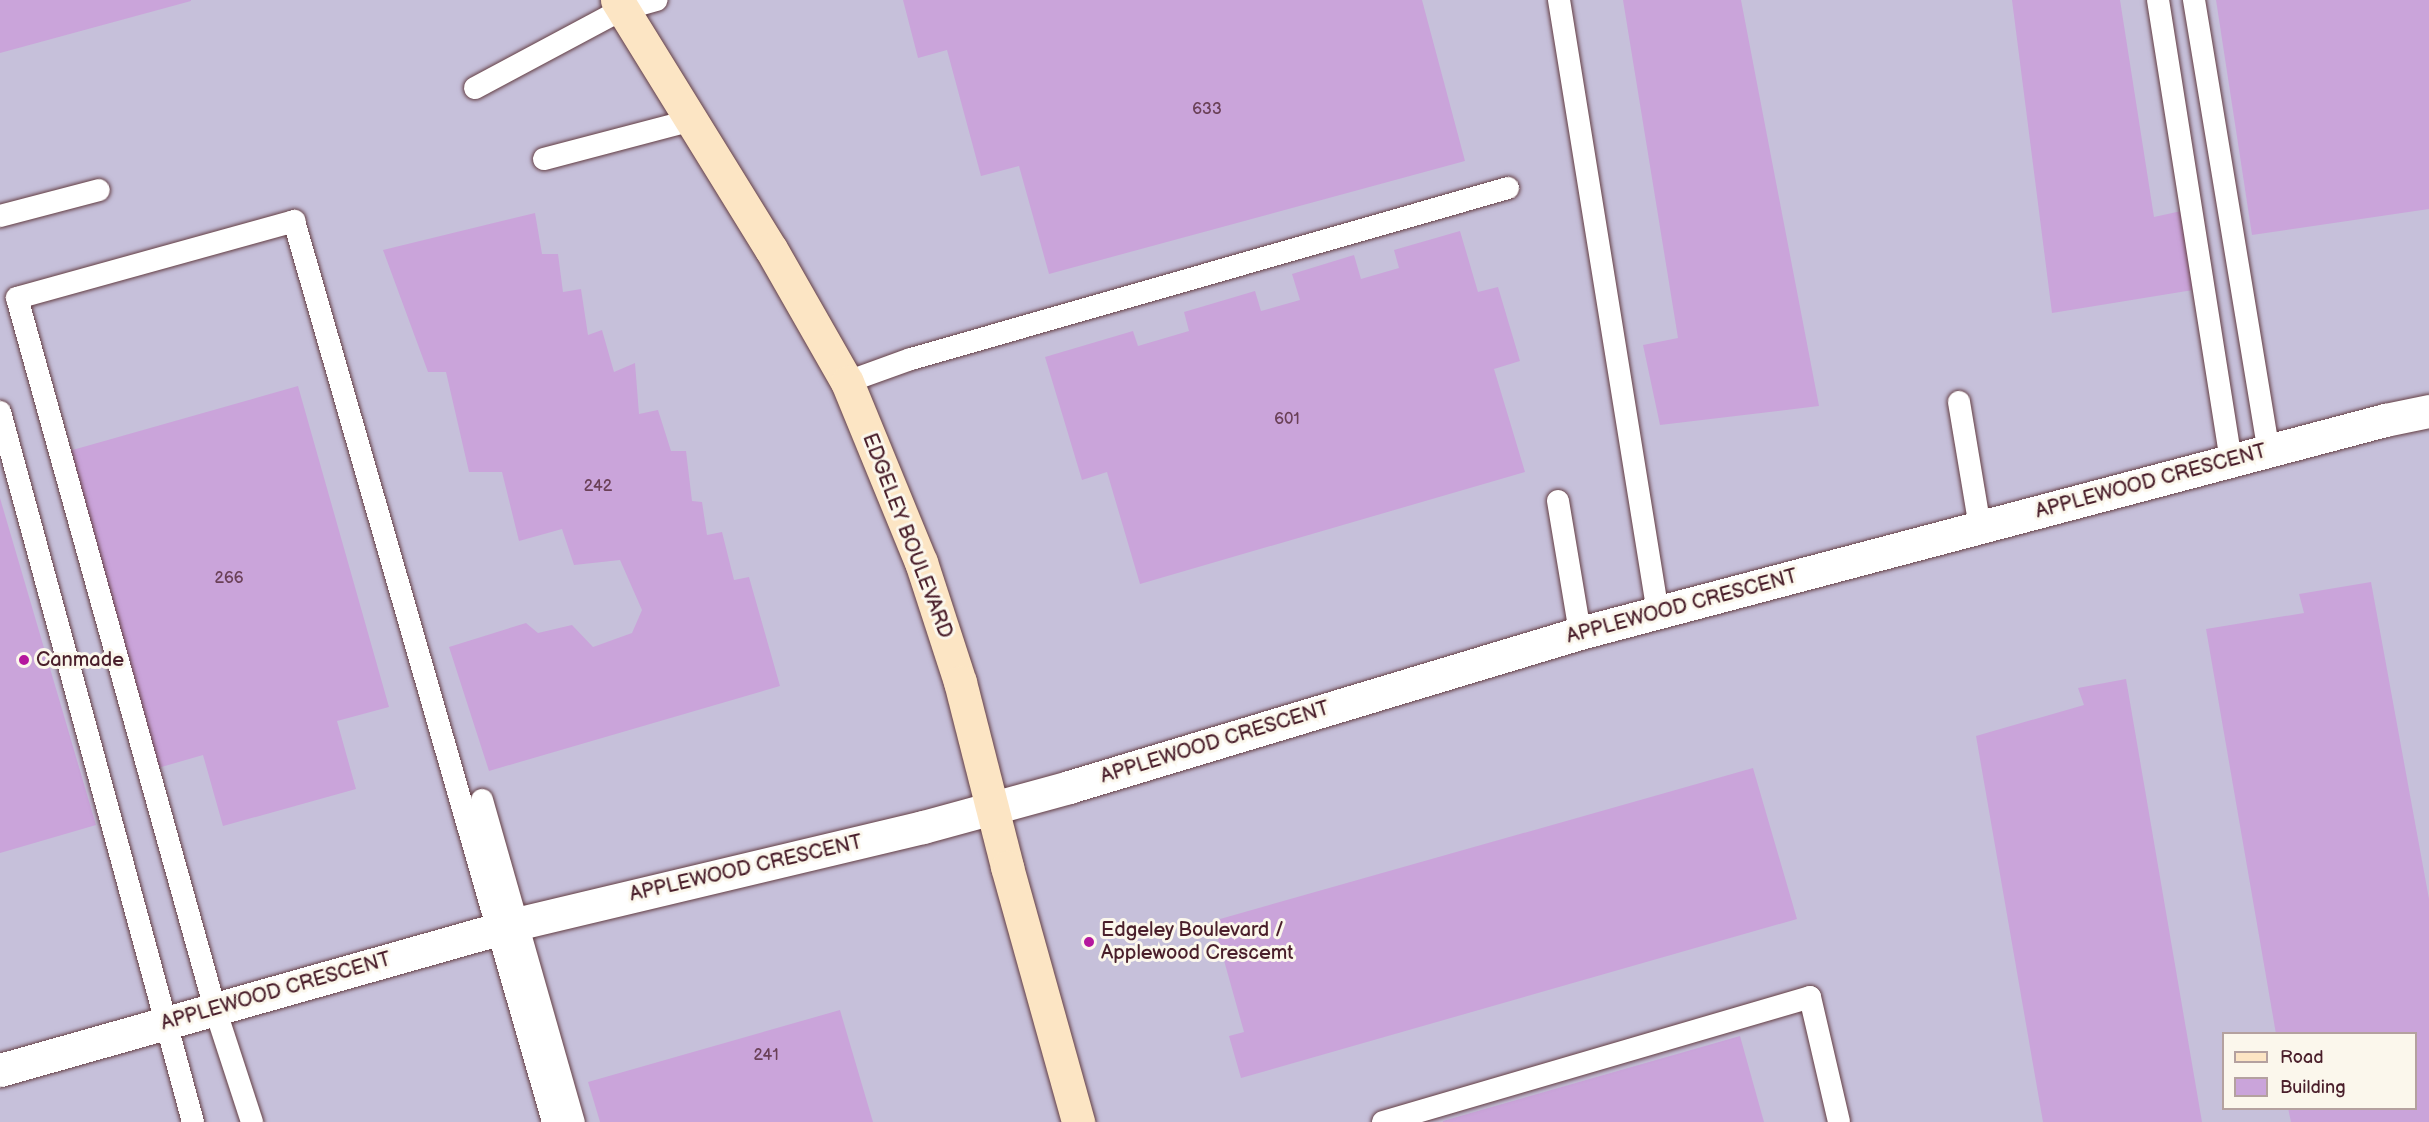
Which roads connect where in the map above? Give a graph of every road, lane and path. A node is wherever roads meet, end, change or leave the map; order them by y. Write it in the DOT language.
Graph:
graph roads {
  1 [pos="657,0"];
  2 [pos="1559,0"];
  3 [pos="2158,0"];
  4 [pos="2194,0"];
  5 [pos="619,5"];
  6 [pos="475,88"];
  7 [pos="689,121"];
  8 [pos="544,159"];
  9 [pos="1508,188"];
  10 [pos="99,190"];
  11 [pos="0,216"];
  12 [pos="848,382"];
  13 [pos="1959,402"];
  14 [pos="2429,411"];
  15 [pos="0,412"];
  16 [pos="2269,451"];
  17 [pos="2231,460"];
  18 [pos="1558,501"];
  19 [pos="1980,527"];
  20 [pos="1658,613"];
  21 [pos="1580,633"];
  22 [pos="482,800"];
  23 [pos="992,808"];
  24 [pos="506,927"];
  25 [pos="215,1009"];
  26 [pos="165,1023"];
  27 [pos="0,1070"];
  28 [pos="192,1122"];
  29 [pos="252,1122"];
  30 [pos="553,1122"];
  31 [pos="574,1122"];
  32 [pos="1078,1122"];
  33 [pos="1383,1122"];
  34 [pos="1839,1122"];
  1 -- 5 [label="lane"];
  2 -- 20 [label="lane"];
  3 -- 17 [label="lane"];
  4 -- 16 [label="lane"];
  5 -- 6 [label="lane"];
  5 -- 7 [label="street, EDGELEY BOULEVARD"];
  7 -- 8 [label="lane"];
  7 -- 12 [label="street, EDGELEY BOULEVARD"];
  9 -- 12 [label="lane"];
  10 -- 11 [label="lane"];
  12 -- 23 [label="street, EDGELEY BOULEVARD"];
  13 -- 19 [label="lane"];
  14 -- 16 [label="street, APPLEWOOD CRESCENT"];
  15 -- 26 [label="lane"];
  16 -- 17 [label="street, APPLEWOOD CRESCENT"];
  17 -- 19 [label="street, APPLEWOOD CRESCENT"];
  18 -- 21 [label="lane"];
  19 -- 20 [label="street, APPLEWOOD CRESCENT"];
  20 -- 21 [label="street, APPLEWOOD CRESCENT"];
  21 -- 23 [label="street, APPLEWOOD CRESCENT"];
  22 -- 24 [label="lane"];
  23 -- 24 [label="street, APPLEWOOD CRESCENT"];
  23 -- 32 [label="street, EDGELEY BOULEVARD"];
  24 -- 25 [label="street, APPLEWOOD CRESCENT"];
  24 -- 25 [label="lane"];
  24 -- 30 [label="lane"];
  24 -- 31 [label="lane"];
  25 -- 26 [label="street, APPLEWOOD CRESCENT"];
  25 -- 29 [label="lane"];
  26 -- 27 [label="street, APPLEWOOD CRESCENT"];
  26 -- 28 [label="lane"];
  33 -- 34 [label="lane"];
}
